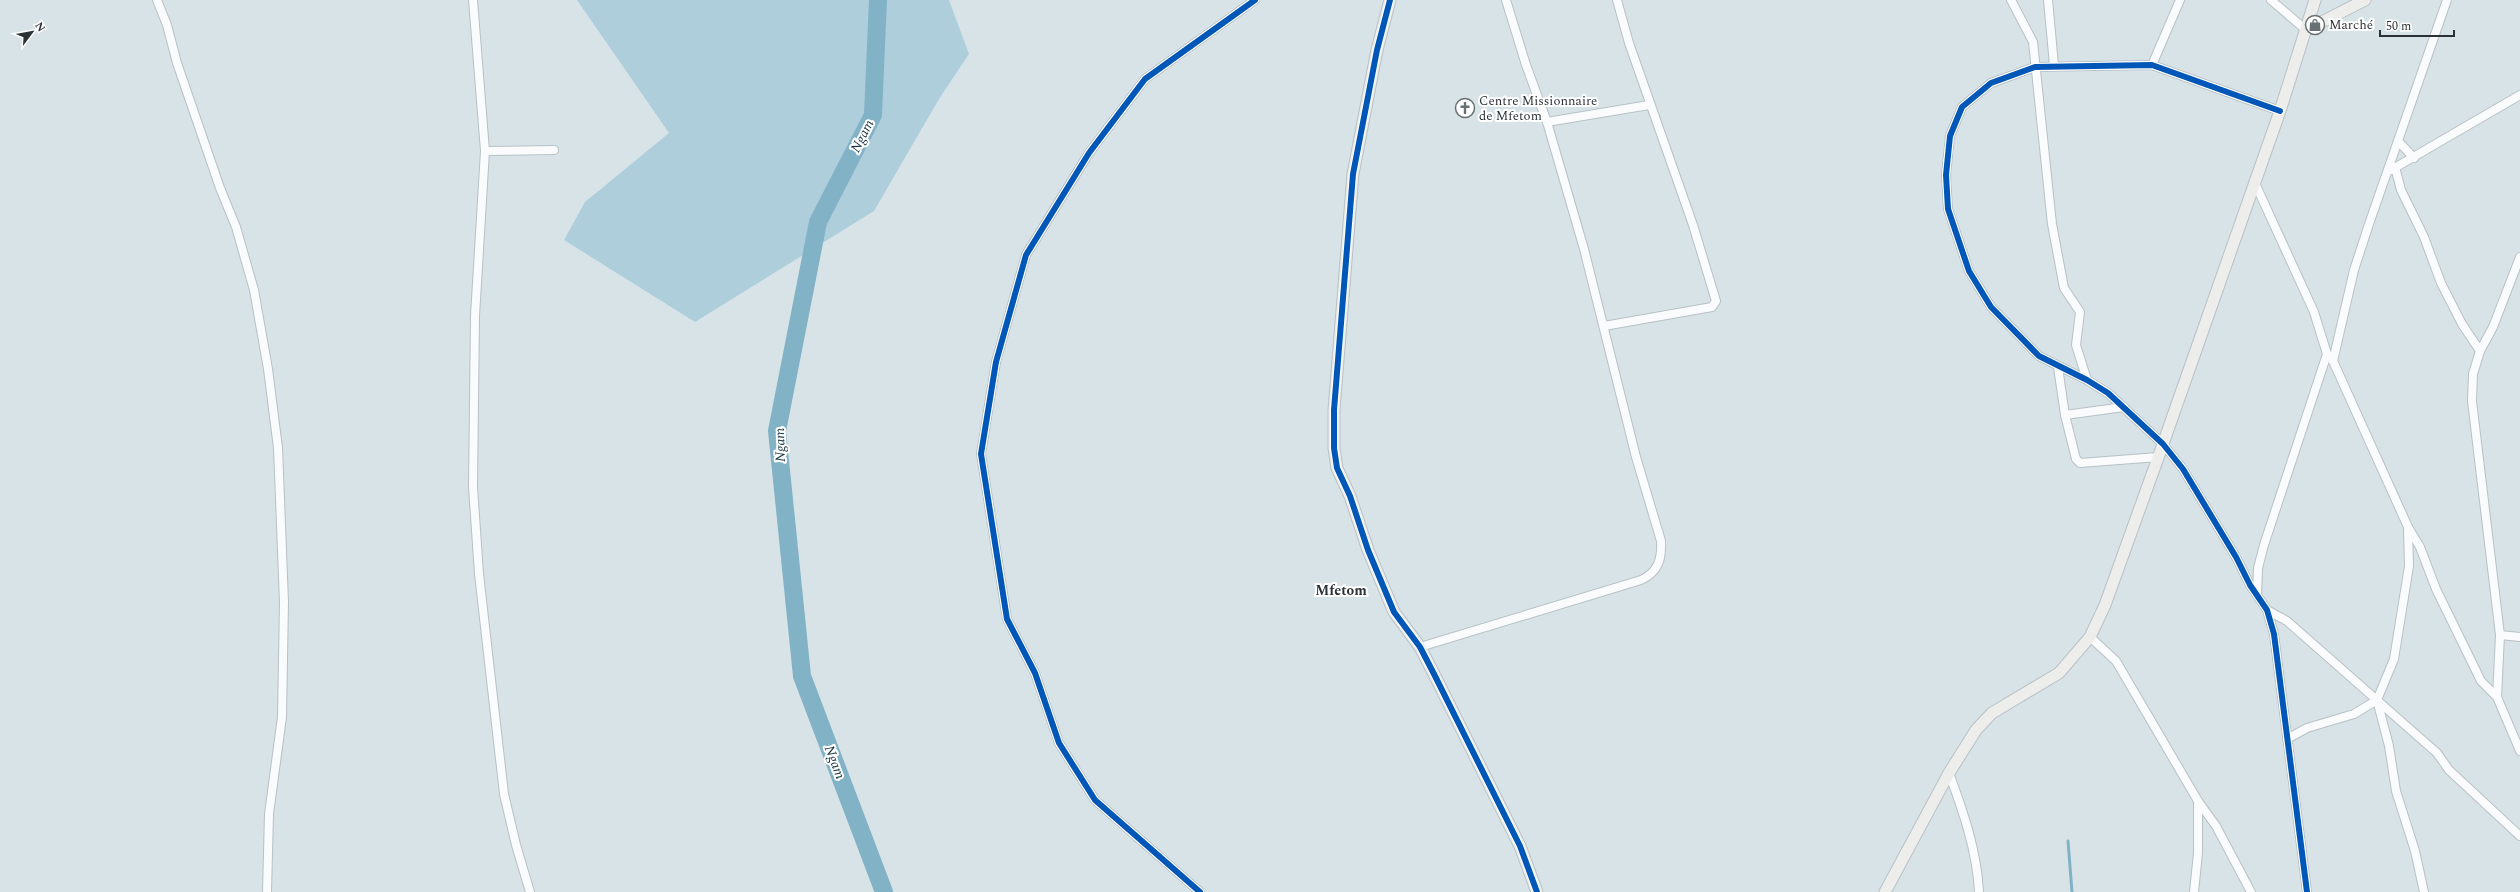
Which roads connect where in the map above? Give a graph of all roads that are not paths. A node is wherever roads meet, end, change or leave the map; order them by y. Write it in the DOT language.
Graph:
graph roads {
  1 [pos="157,0"];
  2 [pos="472,0"];
  3 [pos="1255,0"];
  4 [pos="1390,0"];
  5 [pos="1506,0"];
  6 [pos="1617,0"];
  7 [pos="2012,0"];
  8 [pos="2048,0"];
  9 [pos="2180,0"];
  10 [pos="2271,0"];
  11 [pos="2315,0"];
  12 [pos="2365,0"];
  13 [pos="2447,0"];
  14 [pos="2306,30"];
  15 [pos="2054,65"];
  16 [pos="2152,65"];
  17 [pos="2036,67"];
  18 [pos="2520,95"];
  19 [pos="1649,105"];
  20 [pos="2280,111"];
  21 [pos="1546,122"];
  22 [pos="2398,142"];
  23 [pos="554,150"];
  24 [pos="485,151"];
  25 [pos="2414,158"];
  26 [pos="2392,169"];
  27 [pos="2254,181"];
  28 [pos="2520,257"];
  29 [pos="1604,326"];
  30 [pos="2480,351"];
  31 [pos="2327,354"];
  32 [pos="2081,360"];
  33 [pos="2333,361"];
  34 [pos="2058,367"];
  35 [pos="2069,372"];
  36 [pos="2087,380"];
  37 [pos="2124,407"];
  38 [pos="2065,415"];
  39 [pos="2163,444"];
  40 [pos="2158,457"];
  41 [pos="2408,527"];
  42 [pos="2257,595"];
  43 [pos="2267,610"];
  44 [pos="2500,635"];
  45 [pos="2090,637"];
  46 [pos="2520,638"];
  47 [pos="1420,647"];
  48 [pos="2497,696"];
  49 [pos="2377,700"];
  50 [pos="2287,739"];
  51 [pos="2520,750"];
  52 [pos="1949,773"];
  53 [pos="2198,801"];
  54 [pos="2520,836"];
  55 [pos="267,892"];
  56 [pos="530,892"];
  57 [pos="1200,892"];
  58 [pos="1537,892"];
  59 [pos="1885,892"];
  60 [pos="1979,892"];
  61 [pos="2194,892"];
  62 [pos="2251,892"];
  63 [pos="2307,892"];
  64 [pos="2424,892"];
  1 -- 55 [label="street"];
  2 -- 24 [label="street"];
  3 -- 57 [label="street"];
  4 -- 47 [label="main road"];
  5 -- 21 [label="street"];
  6 -- 19 [label="street"];
  7 -- 17 [label="street"];
  8 -- 15 [label="street"];
  9 -- 16 [label="street"];
  10 -- 14 [label="street"];
  11 -- 14 [label="main road"];
  12 -- 14 [label="main road"];
  13 -- 22 [label="street"];
  14 -- 20 [label="main road"];
  15 -- 16 [label="street"];
  15 -- 17 [label="street"];
  16 -- 20 [label="street"];
  17 -- 32 [label="street"];
  17 -- 34 [label="street"];
  18 -- 25 [label="street"];
  19 -- 21 [label="street"];
  19 -- 29 [label="street"];
  20 -- 27 [label="main road"];
  21 -- 29 [label="street"];
  22 -- 25 [label="street"];
  22 -- 26 [label="street"];
  23 -- 24 [label="street"];
  24 -- 56 [label="street"];
  25 -- 26 [label="street"];
  26 -- 30 [label="street"];
  26 -- 33 [label="street"];
  27 -- 31 [label="street"];
  27 -- 39 [label="main road"];
  28 -- 30 [label="street"];
  29 -- 47 [label="street"];
  30 -- 44 [label="street"];
  31 -- 33 [label="street"];
  31 -- 42 [label="street"];
  32 -- 35 [label="street"];
  32 -- 36 [label="street"];
  33 -- 41 [label="street"];
  34 -- 35 [label="street"];
  34 -- 38 [label="street"];
  35 -- 36 [label="street"];
  36 -- 37 [label="street"];
  37 -- 38 [label="street"];
  37 -- 39 [label="street"];
  38 -- 40 [label="street"];
  39 -- 40 [label="main road"];
  39 -- 42 [label="street"];
  40 -- 45 [label="main road"];
  41 -- 48 [label="street"];
  41 -- 49 [label="street"];
  42 -- 43 [label="street"];
  43 -- 49 [label="street"];
  43 -- 50 [label="street"];
  44 -- 46 [label="street"];
  44 -- 48 [label="street"];
  45 -- 52 [label="main road"];
  45 -- 53 [label="street"];
  47 -- 58 [label="main road"];
  48 -- 51 [label="street"];
  49 -- 50 [label="street"];
  49 -- 54 [label="street"];
  49 -- 64 [label="street"];
  50 -- 63 [label="street"];
  52 -- 59 [label="main road"];
  52 -- 60 [label="street"];
  53 -- 61 [label="street"];
  53 -- 62 [label="street"];
}
